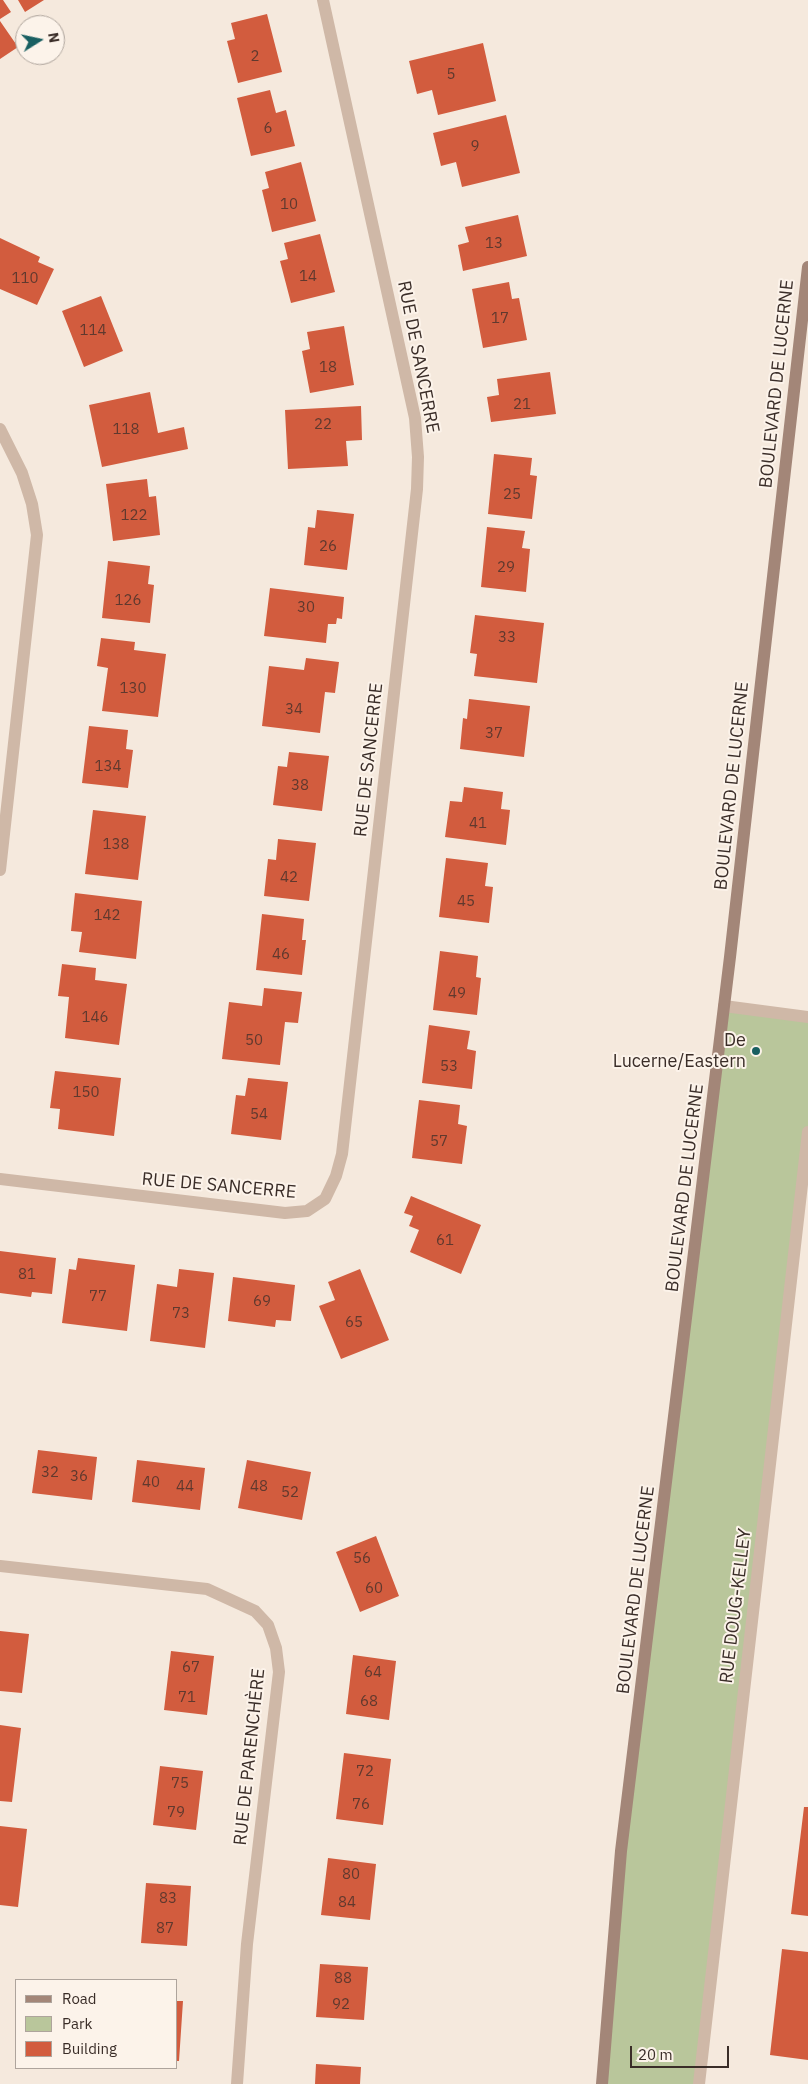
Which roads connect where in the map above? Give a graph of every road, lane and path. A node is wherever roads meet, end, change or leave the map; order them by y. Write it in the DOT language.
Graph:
graph roads {
  1 [pos="323,0"];
  2 [pos="808,267"];
  3 [pos="0,429"];
  4 [pos="0,870"];
  5 [pos="724,1006"];
  6 [pos="808,1017"];
  7 [pos="808,1132"];
  8 [pos="0,1179"];
  9 [pos="0,1566"];
  10 [pos="237,2084"];
  11 [pos="602,2084"];
  12 [pos="699,2084"];
  1 -- 8 [label="street, RUE DE SANCERRE"];
  2 -- 5 [label="main road, BOULEVARD DE LUCERNE"];
  3 -- 4 [label="street"];
  5 -- 6 [label="street"];
  5 -- 11 [label="main road, BOULEVARD DE LUCERNE"];
  7 -- 12 [label="street, RUE DOUG-KELLEY"];
  9 -- 10 [label="street, RUE DE PARENCHÈRE"];
}
